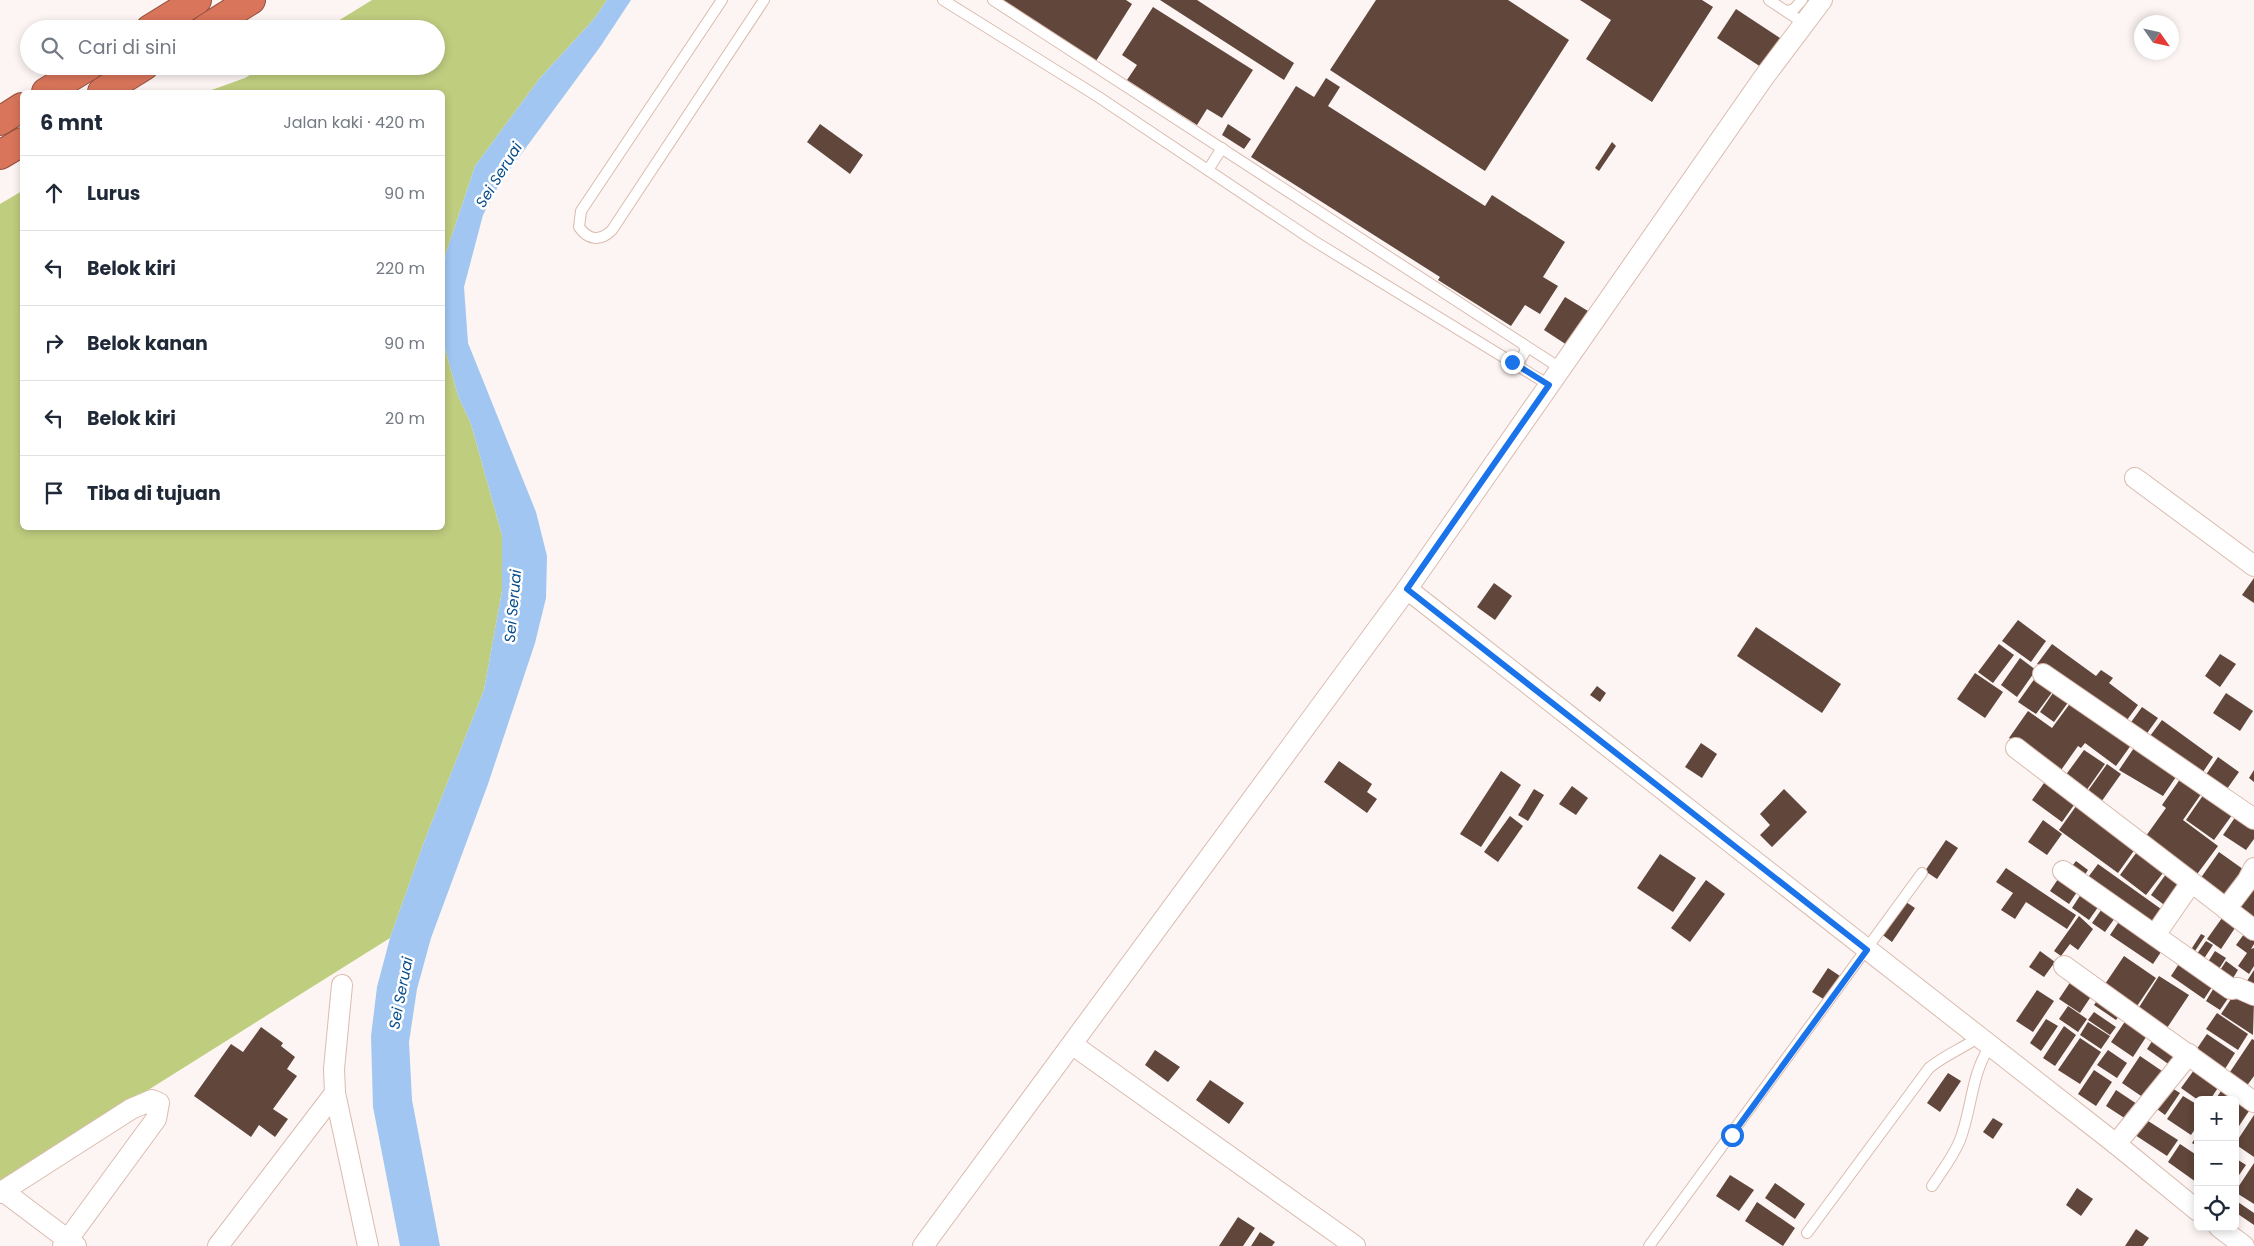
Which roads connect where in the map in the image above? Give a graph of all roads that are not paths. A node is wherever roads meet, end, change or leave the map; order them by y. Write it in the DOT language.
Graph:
graph roads {
  1 [pos="197,0"];
  2 [pos="251,0"];
  3 [pos="722,0"];
  4 [pos="764,0"];
  5 [pos="943,0"];
  6 [pos="993,0"];
  7 [pos="1769,0"];
  8 [pos="1816,0"];
  9 [pos="1787,11"];
  10 [pos="165,20"];
  11 [pos="219,20"];
  12 [pos="1805,24"];
  13 [pos="74,75"];
  14 [pos="129,75"];
  15 [pos="49,90"];
  16 [pos="105,90"];
  17 [pos="20,108"];
  18 [pos="0,121"];
  19 [pos="20,143"];
  20 [pos="1222,148"];
  21 [pos="0,155"];
  22 [pos="1208,170"];
  23 [pos="1523,344"];
  24 [pos="1512,362"];
  25 [pos="1560,368"];
  26 [pos="1549,385"];
  27 [pos="2135,478"];
  28 [pos="2254,566"];
  29 [pos="1407,589"];
  30 [pos="2044,674"];
  31 [pos="2016,748"];
  32 [pos="2254,819"];
  33 [pos="2254,868"];
  34 [pos="2063,871"];
  35 [pos="1922,874"];
  36 [pos="2191,883"];
  37 [pos="2226,909"];
  38 [pos="2254,930"];
  39 [pos="2155,936"];
  40 [pos="1867,950"];
  41 [pos="2064,966"];
  42 [pos="342,985"];
  43 [pos="2254,995"];
  44 [pos="1985,1041"];
  45 [pos="1073,1045"];
  46 [pos="2188,1054"];
  47 [pos="335,1093"];
  48 [pos="2254,1102"];
  49 [pos="2116,1144"];
  50 [pos="1932,1186"];
  51 [pos="2,1192"];
  52 [pos="2194,1208"];
  53 [pos="1807,1233"];
  54 [pos="69,1244"];
  55 [pos="218,1246"];
  56 [pos="368,1246"];
  57 [pos="923,1246"];
  58 [pos="1355,1246"];
  59 [pos="1650,1246"];
  1 -- 10 [label="highway"];
  2 -- 11 [label="highway"];
  3 -- 4 [label="lane"];
  5 -- 22 [label="lane"];
  6 -- 20 [label="lane"];
  7 -- 9 [label="lane"];
  8 -- 9 [label="lane"];
  8 -- 12 [label="street"];
  9 -- 12 [label="lane"];
  12 -- 25 [label="street"];
  13 -- 15 [label="highway"];
  14 -- 16 [label="highway"];
  17 -- 18 [label="highway"];
  19 -- 21 [label="highway"];
  20 -- 22 [label="lane"];
  20 -- 23 [label="lane"];
  22 -- 24 [label="lane"];
  23 -- 24 [label="lane"];
  23 -- 25 [label="lane"];
  24 -- 26 [label="lane"];
  25 -- 26 [label="street"];
  26 -- 29 [label="street"];
  27 -- 28 [label="street"];
  29 -- 40 [label="street"];
  29 -- 45 [label="street"];
  30 -- 32 [label="street"];
  31 -- 36 [label="street"];
  33 -- 37 [label="street"];
  34 -- 39 [label="street"];
  35 -- 40 [label="lane"];
  36 -- 37 [label="street"];
  36 -- 39 [label="street"];
  37 -- 38 [label="street"];
  39 -- 43 [label="street"];
  40 -- 44 [label="street"];
  40 -- 59 [label="lane"];
  41 -- 46 [label="street"];
  42 -- 47 [label="street"];
  44 -- 49 [label="street"];
  44 -- 50 [label="lane"];
  44 -- 53 [label="lane"];
  45 -- 57 [label="street"];
  45 -- 58 [label="street"];
  46 -- 48 [label="street"];
  46 -- 49 [label="street"];
  47 -- 55 [label="street"];
  47 -- 56 [label="street"];
  49 -- 52 [label="street"];
  51 -- 54 [label="street"];
  51 -- 54 [label="street"];
}
